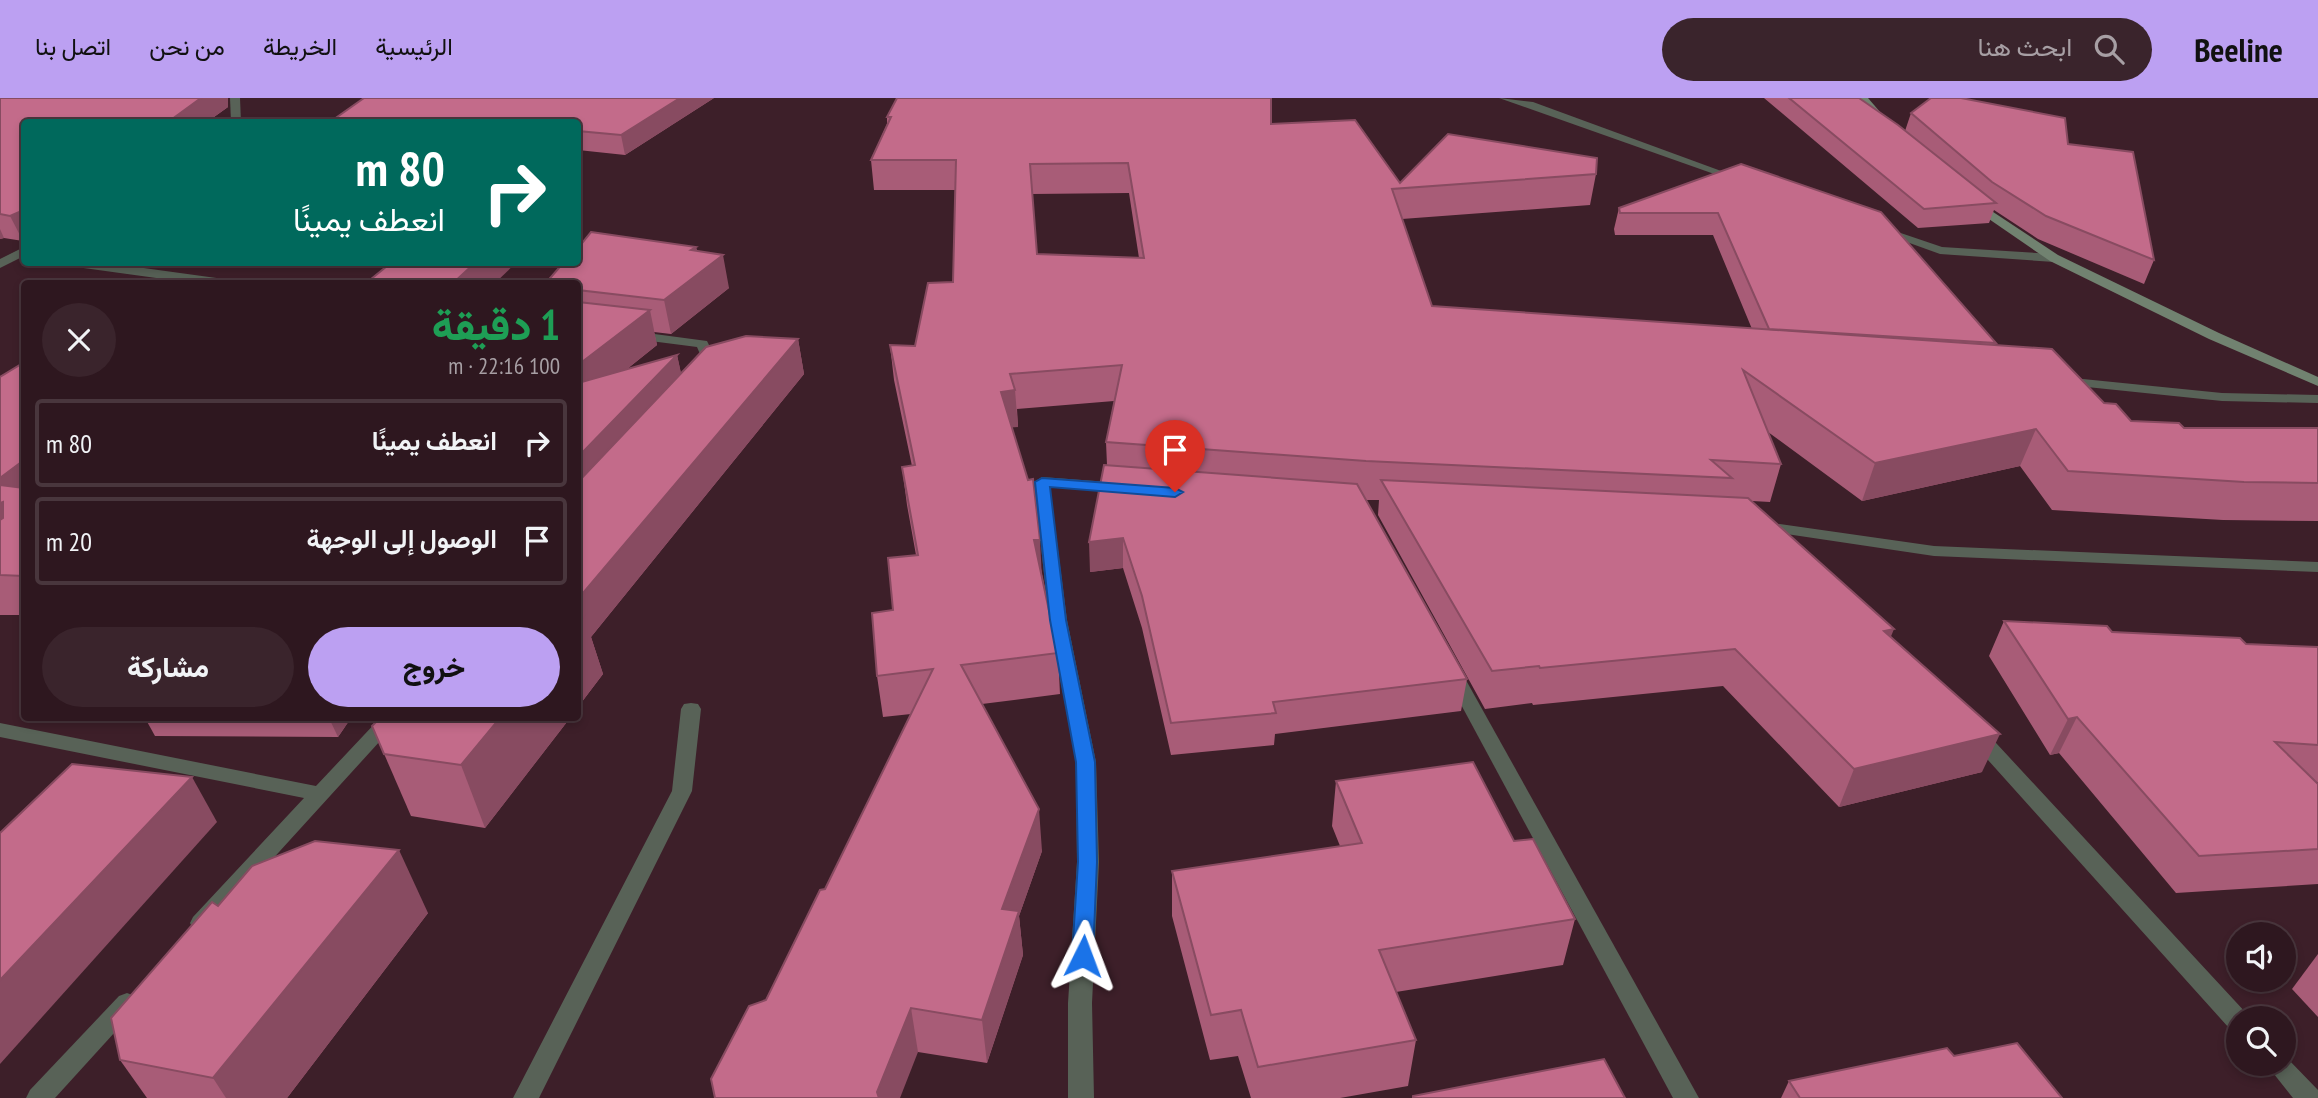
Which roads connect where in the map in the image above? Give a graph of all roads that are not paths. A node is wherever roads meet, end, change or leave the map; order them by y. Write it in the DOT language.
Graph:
graph roads {
  1 [pos="235,98"];
  2 [pos="1504,98"];
  3 [pos="1863,98"];
  4 [pos="236,119"];
  5 [pos="1891,131"];
  6 [pos="1745,182"];
  7 [pos="1959,191"];
  8 [pos="1875,227"];
  9 [pos="21,255"];
  10 [pos="2054,258"];
  11 [pos="0,264"];
  12 [pos="98,266"];
  13 [pos="202,280"];
  14 [pos="619,333"];
  15 [pos="2049,379"];
  16 [pos="705,381"];
  17 [pos="2318,382"];
  18 [pos="2318,399"];
  19 [pos="1139,490"];
  20 [pos="1737,525"];
  21 [pos="1778,527"];
  22 [pos="1807,558"];
  23 [pos="2318,567"];
  24 [pos="1442,652"];
  25 [pos="691,709"];
  26 [pos="1961,718"];
  27 [pos="388,721"];
  28 [pos="0,730"];
  29 [pos="320,794"];
  30 [pos="189,936"];
  31 [pos="142,986"];
  32 [pos="2226,1008"];
  33 [pos="2289,1076"];
  34 [pos="39,1098"];
  35 [pos="526,1098"];
  36 [pos="1081,1098"];
  37 [pos="1686,1098"];
  38 [pos="2309,1098"];
  1 -- 4 [label="street"];
  2 -- 6 [label="street"];
  3 -- 5 [label="main road"];
  7 -- 10 [label="main road"];
  8 -- 10 [label="street"];
  9 -- 11 [label="street"];
  10 -- 17 [label="main road"];
  12 -- 13 [label="street"];
  14 -- 16 [label="street"];
  15 -- 18 [label="street"];
  19 -- 36 [label="street"];
  20 -- 21 [label="street"];
  21 -- 22 [label="street"];
  21 -- 23 [label="street"];
  24 -- 37 [label="street"];
  25 -- 35 [label="street"];
  26 -- 32 [label="street"];
  27 -- 29 [label="street"];
  28 -- 29 [label="street"];
  29 -- 30 [label="street"];
  31 -- 34 [label="street"];
  33 -- 38 [label="street"];
}
